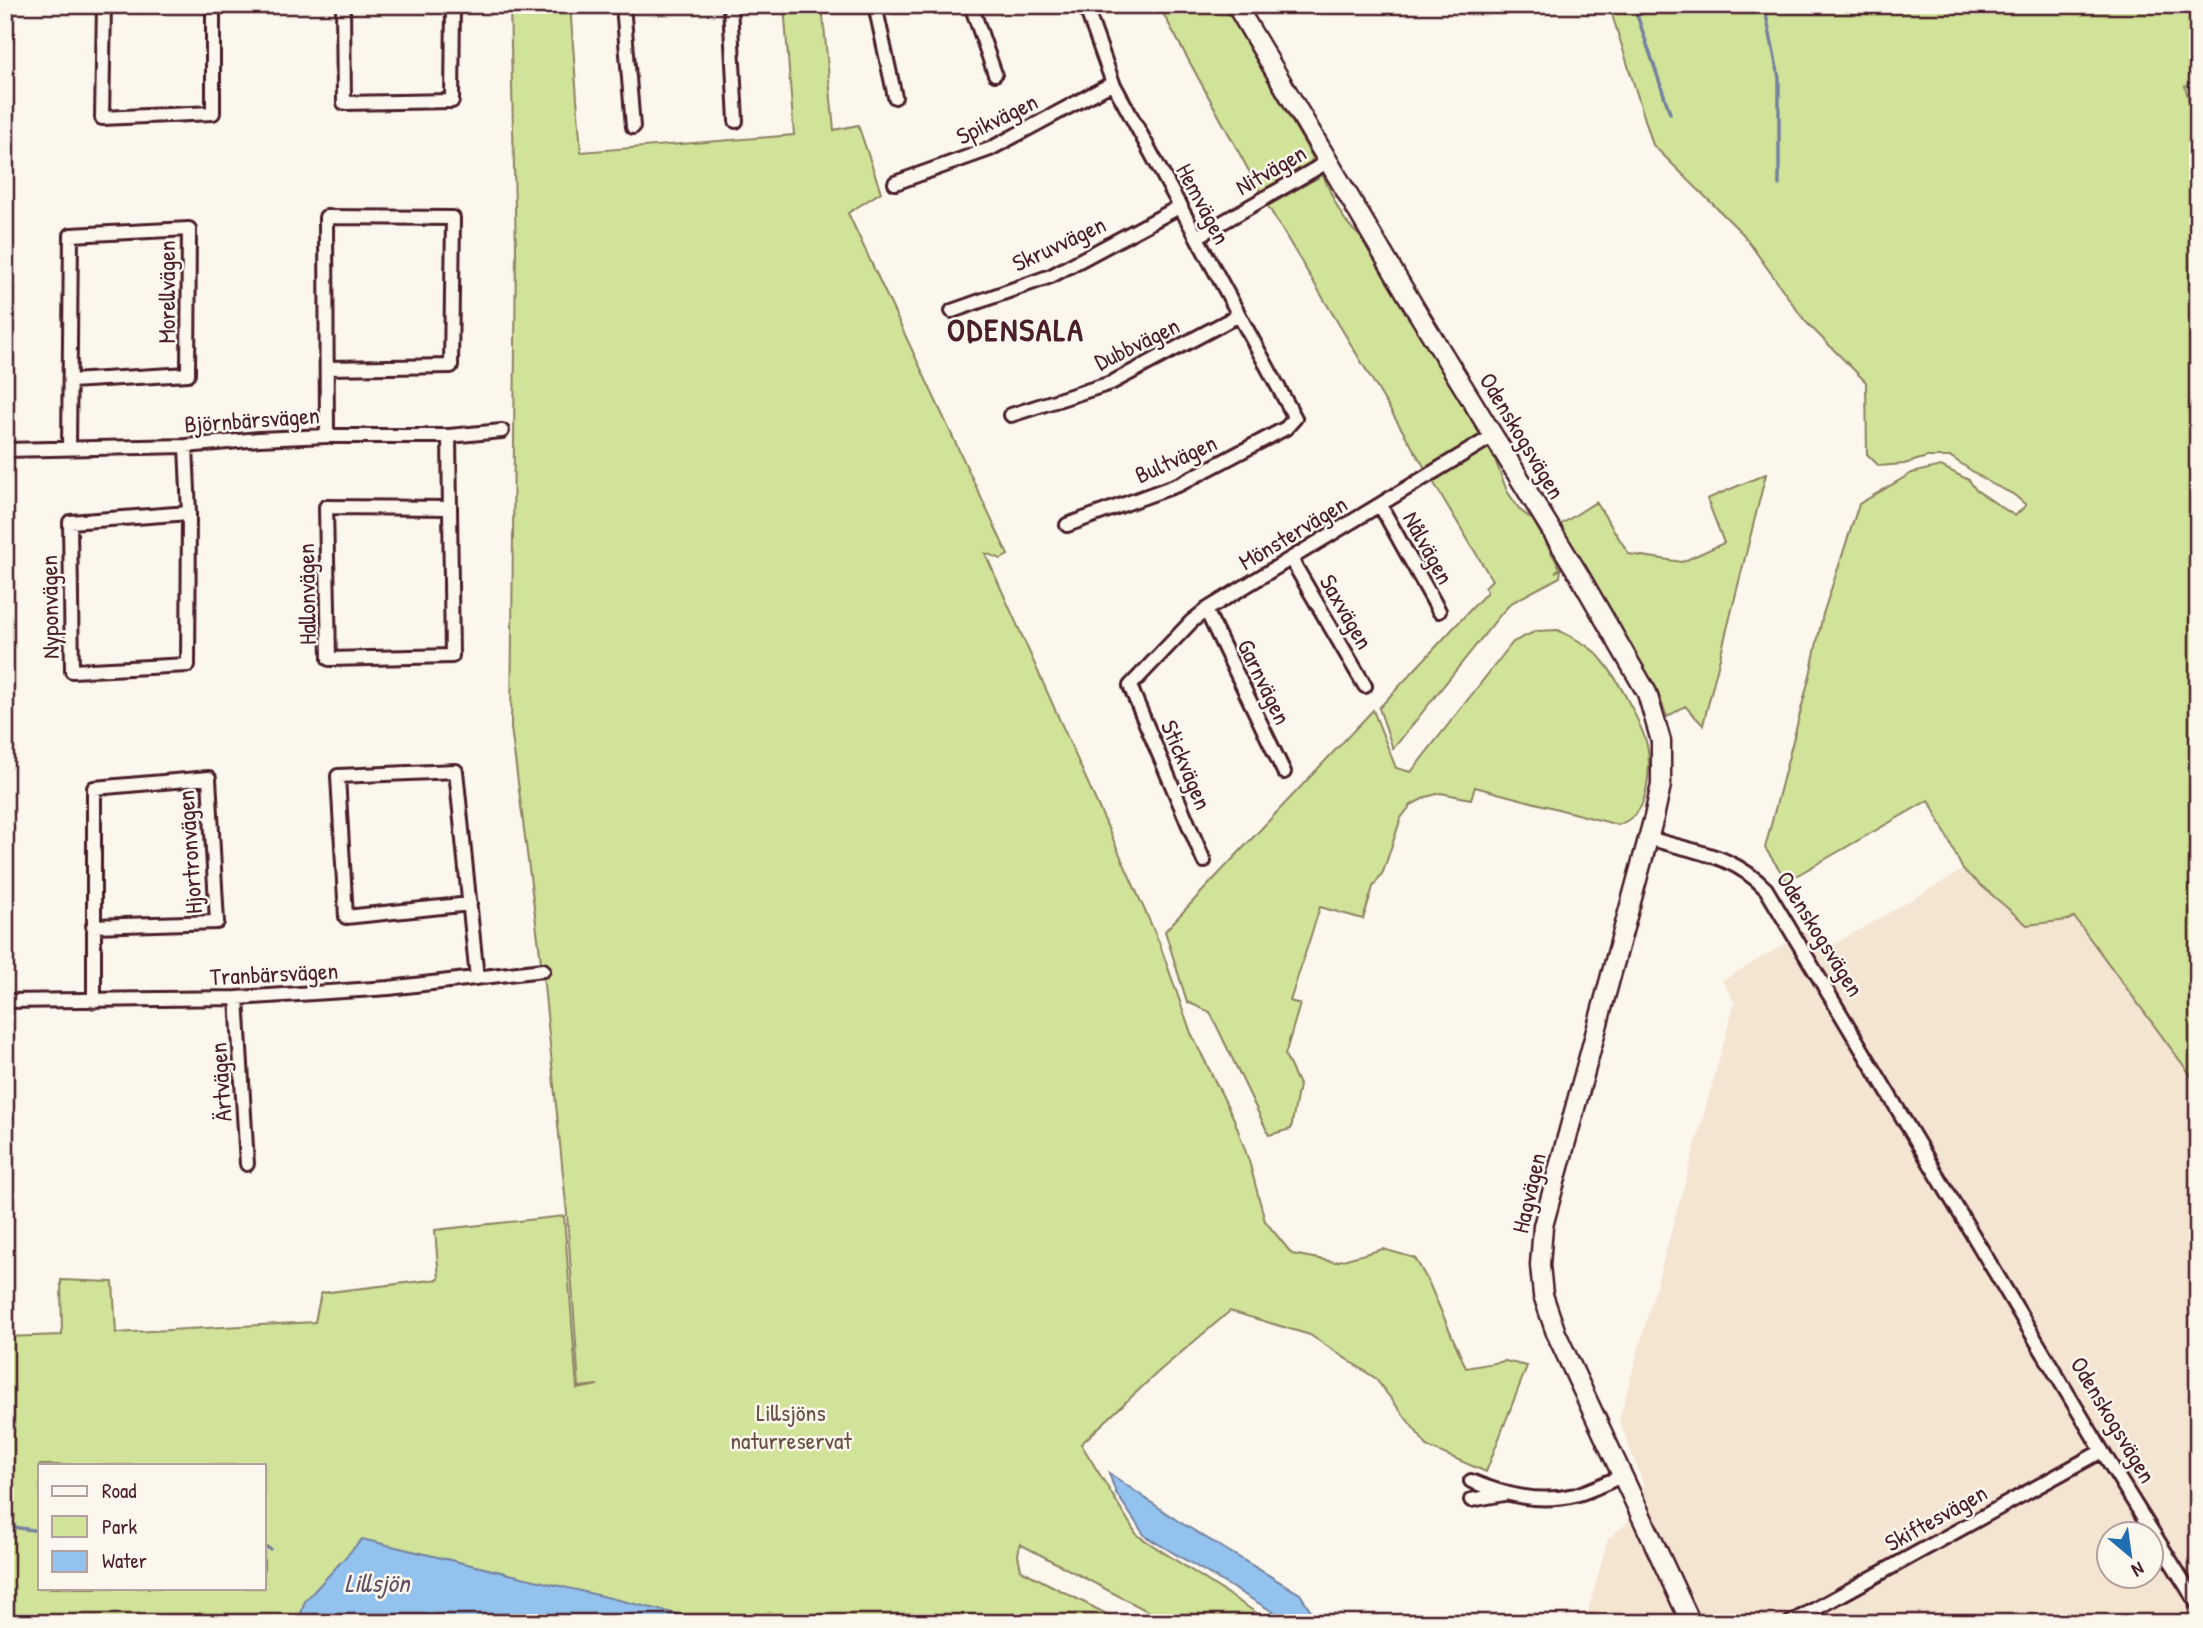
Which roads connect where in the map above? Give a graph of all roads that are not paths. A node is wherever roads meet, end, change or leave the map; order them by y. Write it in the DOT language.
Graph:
graph roads {
  1 [pos="104,5"];
  2 [pos="213,5"];
  3 [pos="343,5"];
  4 [pos="453,5"];
  5 [pos="624,5"];
  6 [pos="730,5"];
  7 [pos="876,5"];
  8 [pos="971,5"];
  9 [pos="1085,5"];
  10 [pos="1236,5"];
  11 [pos="995,74"];
  12 [pos="1113,83"];
  13 [pos="895,97"];
  14 [pos="736,121"];
  15 [pos="633,127"];
  16 [pos="1329,161"];
  17 [pos="895,183"];
  18 [pos="1181,206"];
  19 [pos="1198,237"];
  20 [pos="952,311"];
  21 [pos="1239,315"];
  22 [pos="327,368"];
  23 [pos="71,381"];
  24 [pos="1011,415"];
  25 [pos="1295,418"];
  26 [pos="502,432"];
  27 [pos="327,436"];
  28 [pos="449,436"];
  29 [pos="1493,436"];
  30 [pos="186,446"];
  31 [pos="69,449"];
  32 [pos="5,450"];
  33 [pos="1380,505"];
  34 [pos="450,508"];
  35 [pos="189,513"];
  36 [pos="1067,525"];
  37 [pos="1291,559"];
  38 [pos="1206,610"];
  39 [pos="1439,611"];
  40 [pos="1130,686"];
  41 [pos="1365,686"];
  42 [pos="1284,772"];
  43 [pos="1649,838"];
  44 [pos="1204,860"];
  45 [pos="470,905"];
  46 [pos="93,926"];
  47 [pos="543,970"];
  48 [pos="477,978"];
  49 [pos="237,998"];
  50 [pos="5,1001"];
  51 [pos="93,1001"];
  52 [pos="247,1164"];
  53 [pos="2102,1451"];
  54 [pos="1622,1476"];
  55 [pos="1471,1481"];
  56 [pos="1504,1494"];
  57 [pos="1471,1500"];
  58 [pos="2198,1605"];
  59 [pos="1691,1623"];
  60 [pos="1790,1623"];
  1 -- 2 [label="street"];
  3 -- 4 [label="street"];
  5 -- 15 [label="street"];
  6 -- 14 [label="street"];
  7 -- 13 [label="street"];
  8 -- 11 [label="street"];
  9 -- 12 [label="street, Hemvägen"];
  10 -- 16 [label="street, Odenskogsvägen"];
  12 -- 17 [label="street, Spikvägen"];
  12 -- 18 [label="street, Hemvägen"];
  16 -- 19 [label="street, Nitvägen"];
  16 -- 29 [label="street, Odenskogsvägen"];
  18 -- 19 [label="street, Hemvägen"];
  18 -- 20 [label="street, Skruvvägen"];
  19 -- 21 [label="street, Hemvägen"];
  21 -- 24 [label="street, Dubbvägen"];
  21 -- 25 [label="street, Hemvägen"];
  22 -- 22 [label="street"];
  22 -- 27 [label="street"];
  23 -- 23 [label="street, Morellvägen"];
  23 -- 31 [label="street, Morellvägen"];
  25 -- 36 [label="street, Bultvägen"];
  26 -- 28 [label="street, Björnbärsvägen"];
  27 -- 28 [label="street, Björnbärsvägen"];
  27 -- 30 [label="street, Björnbärsvägen"];
  28 -- 34 [label="street, Hallonvägen"];
  29 -- 33 [label="street, Mönstervägen"];
  29 -- 43 [label="street, Odenskogsvägen"];
  30 -- 31 [label="street, Björnbärsvägen"];
  30 -- 35 [label="street, Nyponvägen"];
  31 -- 32 [label="street, Björnbärsvägen"];
  33 -- 37 [label="street, Mönstervägen"];
  33 -- 39 [label="street, Nålvägen"];
  34 -- 34 [label="street, Hallonvägen"];
  35 -- 35 [label="street, Nyponvägen"];
  37 -- 38 [label="street, Mönstervägen"];
  37 -- 41 [label="street, Saxvägen"];
  38 -- 40 [label="street, Mönstervägen"];
  38 -- 42 [label="street, Garnvägen"];
  40 -- 44 [label="street, Stickvägen"];
  43 -- 53 [label="street, Odenskogsvägen"];
  43 -- 54 [label="street, Hagvägen"];
  45 -- 45 [label="street"];
  45 -- 48 [label="street"];
  46 -- 46 [label="street, Hjortronvägen"];
  46 -- 51 [label="street, Hjortronvägen"];
  47 -- 48 [label="street, Tranbärsvägen"];
  48 -- 49 [label="street, Tranbärsvägen"];
  49 -- 51 [label="street, Tranbärsvägen"];
  49 -- 52 [label="street, Ärtvägen"];
  50 -- 51 [label="street, Tranbärsvägen"];
  53 -- 58 [label="street, Odenskogsvägen"];
  53 -- 60 [label="street, Skiftesvägen"];
  54 -- 56 [label="street"];
  54 -- 59 [label="street, Hagvägen"];
  55 -- 56 [label="street"];
  56 -- 57 [label="street"];
}
